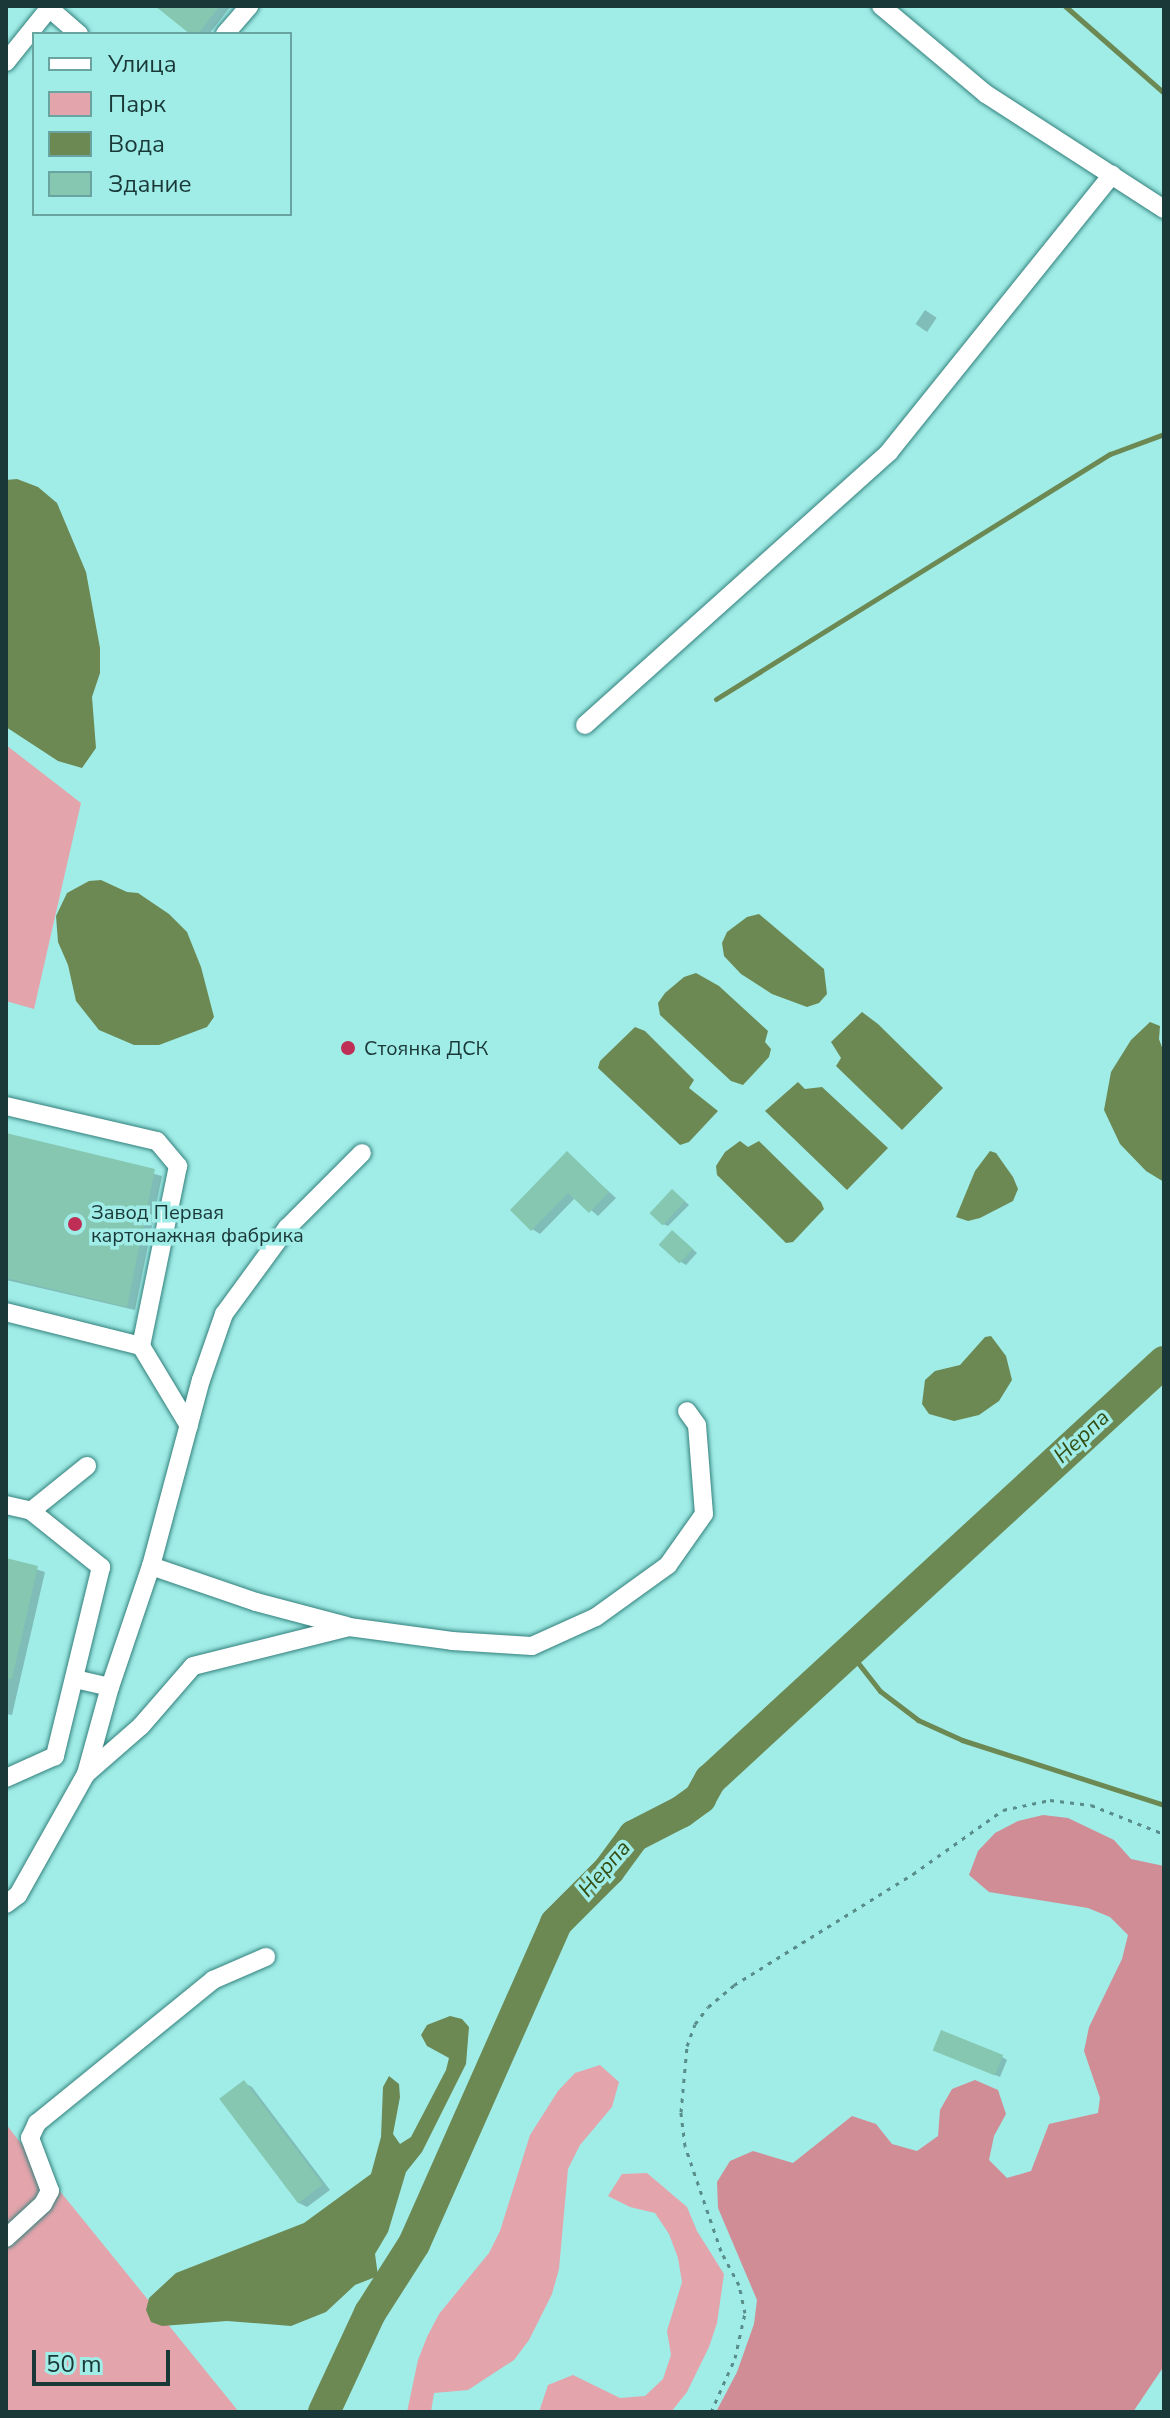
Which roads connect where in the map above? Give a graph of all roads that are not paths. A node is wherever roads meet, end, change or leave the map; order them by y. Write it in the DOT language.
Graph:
graph roads {
  1 [pos="249,6"];
  2 [pos="881,6"];
  3 [pos="50,7"];
  4 [pos="77,32"];
  5 [pos="227,32"];
  6 [pos="6,62"];
  7 [pos="1112,175"];
  8 [pos="1164,209"];
  9 [pos="585,725"];
  10 [pos="6,1106"];
  11 [pos="362,1153"];
  12 [pos="6,1312"];
  13 [pos="141,1346"];
  14 [pos="687,1411"];
  15 [pos="189,1426"];
  16 [pos="87,1466"];
  17 [pos="6,1505"];
  18 [pos="31,1511"];
  19 [pos="151,1566"];
  20 [pos="349,1627"];
  21 [pos="74,1679"];
  22 [pos="110,1687"];
  23 [pos="86,1774"];
  24 [pos="6,1778"];
  25 [pos="6,1904"];
  26 [pos="266,1957"];
  27 [pos="6,2238"];
  1 -- 5 [label="street"];
  2 -- 7 [label="street"];
  3 -- 4 [label="street"];
  3 -- 6 [label="street"];
  7 -- 8 [label="street"];
  7 -- 9 [label="street"];
  10 -- 13 [label="street"];
  11 -- 15 [label="street"];
  12 -- 13 [label="street"];
  13 -- 15 [label="street"];
  14 -- 20 [label="street"];
  15 -- 19 [label="street"];
  16 -- 18 [label="street"];
  17 -- 18 [label="street"];
  18 -- 21 [label="street"];
  19 -- 20 [label="street"];
  19 -- 22 [label="street"];
  20 -- 23 [label="street"];
  21 -- 22 [label="street"];
  21 -- 24 [label="street"];
  22 -- 23 [label="street"];
  23 -- 25 [label="street"];
  26 -- 27 [label="street"];
}
